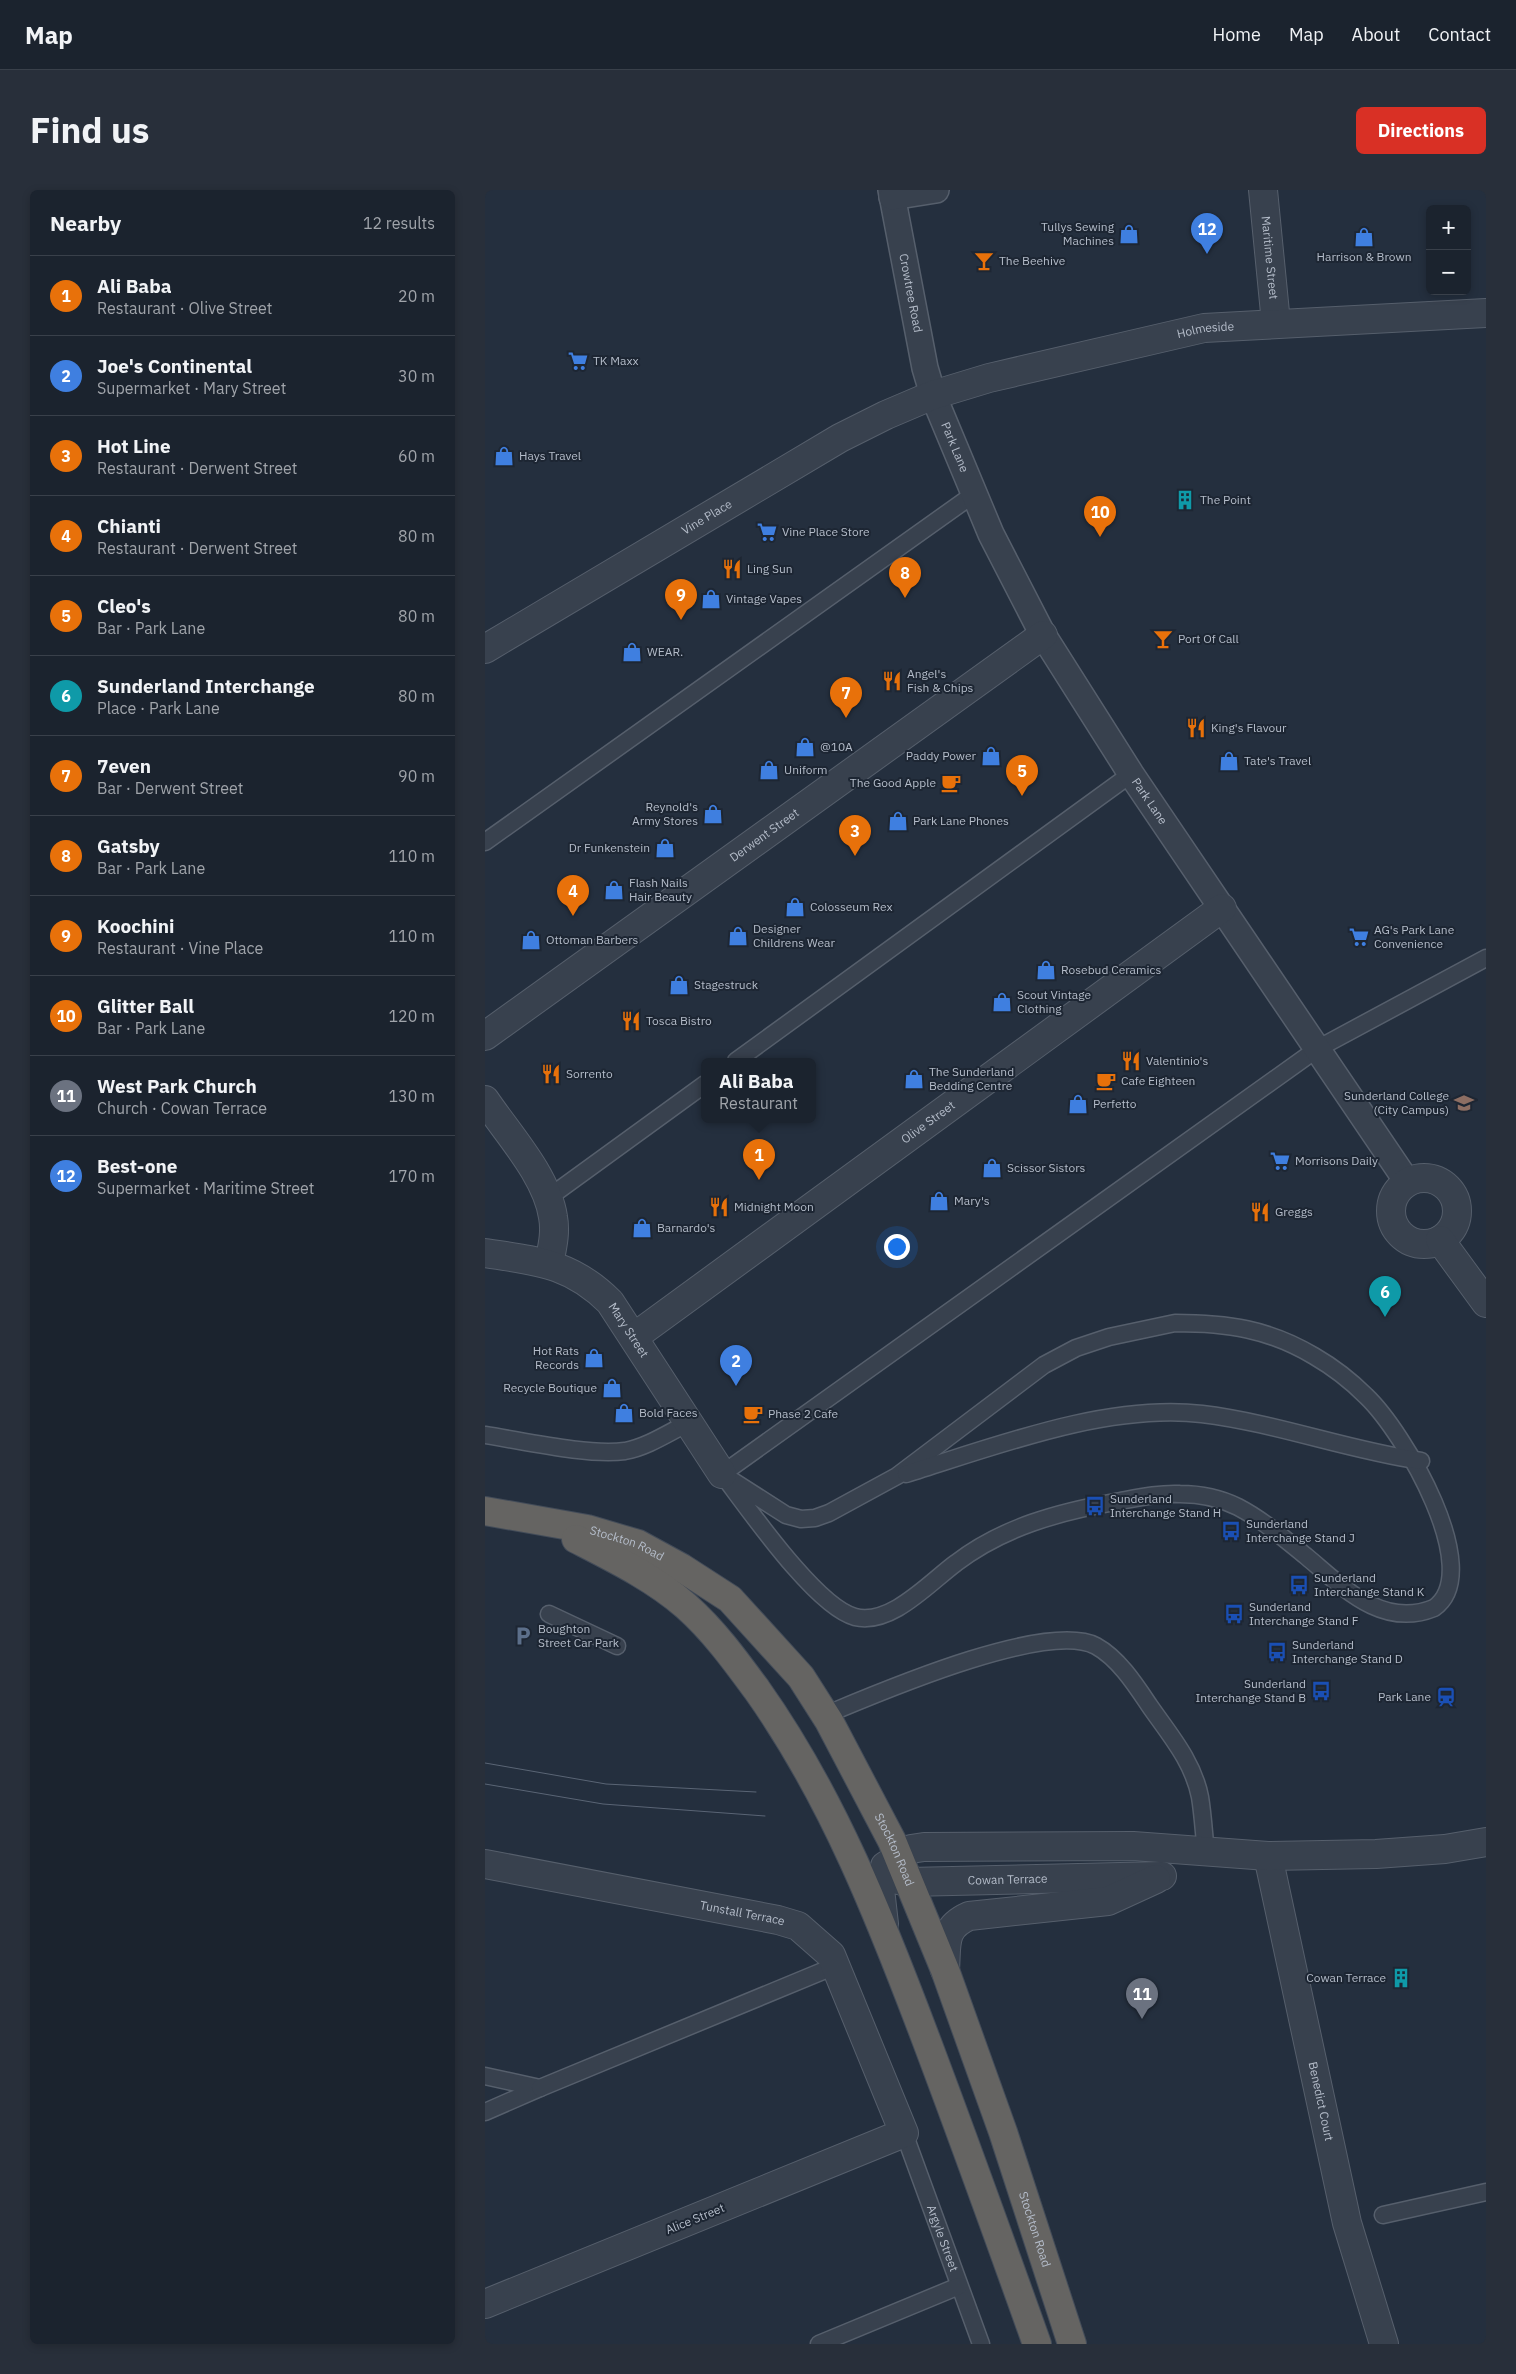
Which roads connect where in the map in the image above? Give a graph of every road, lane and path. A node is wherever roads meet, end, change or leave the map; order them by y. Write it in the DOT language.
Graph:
graph roads {
  1 [pos="937,190"];
  2 [pos="1263,190"];
  3 [pos="891,194"];
  4 [pos="1486,313"];
  5 [pos="1276,324"];
  6 [pos="933,395"];
  7 [pos="974,494"];
  8 [pos="1043,635"];
  9 [pos="485,649"];
  10 [pos="1131,774"];
  11 [pos="485,842"];
  12 [pos="1222,908"];
  13 [pos="1486,958"];
  14 [pos="485,1036"];
  15 [pos="1317,1049"];
  16 [pos="740,1058"];
  17 [pos="701,1087"];
  18 [pos="485,1100"];
  19 [pos="1408,1183"];
  20 [pos="548,1198"];
  21 [pos="1440,1240"];
  22 [pos="485,1253"];
  23 [pos="549,1264"];
  24 [pos="1486,1303"];
  25 [pos="634,1337"];
  26 [pos="687,1422"];
  27 [pos="485,1435"];
  28 [pos="1421,1461"];
  29 [pos="722,1474"];
  30 [pos="897,1476"];
  31 [pos="485,1511"];
  32 [pos="526,1519"];
  33 [pos="1462,1538"];
  34 [pos="1466,1560"];
  35 [pos="549,1614"];
  36 [pos="617,1646"];
  37 [pos="825,1714"];
  38 [pos="876,1810"];
  39 [pos="844,1838"];
  40 [pos="1486,1842"];
  41 [pos="936,1847"];
  42 [pos="1207,1853"];
  43 [pos="1268,1856"];
  44 [pos="485,1864"];
  45 [pos="890,1866"];
  46 [pos="1162,1876"];
  47 [pos="909,1882"];
  48 [pos="885,1934"];
  49 [pos="835,1966"];
  50 [pos="945,1970"];
  51 [pos="485,2076"];
  52 [pos="541,2088"];
  53 [pos="485,2112"];
  54 [pos="904,2133"];
  55 [pos="1486,2192"];
  56 [pos="1383,2215"];
  57 [pos="959,2286"];
  58 [pos="485,2304"];
  59 [pos="819,2344"];
  60 [pos="981,2344"];
  61 [pos="1037,2344"];
  62 [pos="1072,2344"];
  63 [pos="1384,2344"];
  1 -- 3 [label="street"];
  2 -- 5 [label="street, Maritime Street"];
  3 -- 6 [label="street, Crowtree Road"];
  4 -- 5 [label="street, Holmeside"];
  5 -- 6 [label="street, Holmeside"];
  6 -- 7 [label="street, Park Lane"];
  6 -- 9 [label="street, Vine Place"];
  7 -- 8 [label="street, Park Lane"];
  7 -- 11 [label="lane"];
  8 -- 10 [label="street, Park Lane"];
  8 -- 14 [label="street, Derwent Street"];
  10 -- 12 [label="street, Park Lane"];
  10 -- 16 [label="lane"];
  12 -- 15 [label="street, Park Lane"];
  12 -- 25 [label="street, Olive Street"];
  13 -- 15 [label="lane"];
  15 -- 19 [label="street, Park Lane"];
  15 -- 29 [label="lane"];
  17 -- 20 [label="lane"];
  18 -- 20 [label="street"];
  19 -- 21 [label="street"];
  19 -- 21 [label="street"];
  20 -- 23 [label="street"];
  21 -- 24 [label="street"];
  22 -- 23 [label="street, Mary Street"];
  23 -- 25 [label="street, Mary Street"];
  25 -- 26 [label="street, Mary Street"];
  26 -- 27 [label="lane"];
  26 -- 29 [label="street, Mary Street"];
  28 -- 30 [label="lane"];
  28 -- 30 [label="lane"];
  28 -- 33 [label="lane"];
  29 -- 30 [label="lane"];
  29 -- 34 [label="lane"];
  31 -- 32 [label="highway, Stockton Road"];
  32 -- 37 [label="highway, Stockton Road"];
  32 -- 39 [label="highway, Stockton Road"];
  35 -- 36 [label="lane"];
  37 -- 38 [label="highway, Stockton Road"];
  37 -- 42 [label="lane"];
  38 -- 41 [label="street, Cowan Terrace"];
  38 -- 45 [label="highway, Stockton Road"];
  39 -- 45 [label="street"];
  39 -- 48 [label="highway, Stockton Road"];
  40 -- 43 [label="street, Cowan Terrace"];
  41 -- 42 [label="street, Cowan Terrace"];
  41 -- 45 [label="street, Cowan Terrace"];
  42 -- 43 [label="street, Cowan Terrace"];
  42 -- 46 [label="street, Cowan Terrace"];
  43 -- 63 [label="street, Benedict Court"];
  44 -- 49 [label="street, Tunstall Terrace"];
  45 -- 47 [label="highway, Stockton Road"];
  45 -- 48 [label="street"];
  46 -- 47 [label="street, Cowan Terrace"];
  46 -- 50 [label="street, Cowan Terrace"];
  47 -- 50 [label="highway, Stockton Road"];
  48 -- 61 [label="highway, Stockton Road"];
  49 -- 52 [label="lane"];
  49 -- 54 [label="street, Tunstall Terrace"];
  50 -- 62 [label="highway, Stockton Road"];
  51 -- 52 [label="lane"];
  52 -- 53 [label="lane"];
  54 -- 57 [label="lane, Argyle Street"];
  54 -- 58 [label="street, Alice Street"];
  55 -- 56 [label="lane"];
  57 -- 59 [label="lane"];
  57 -- 60 [label="lane, Argyle Street"];
}
